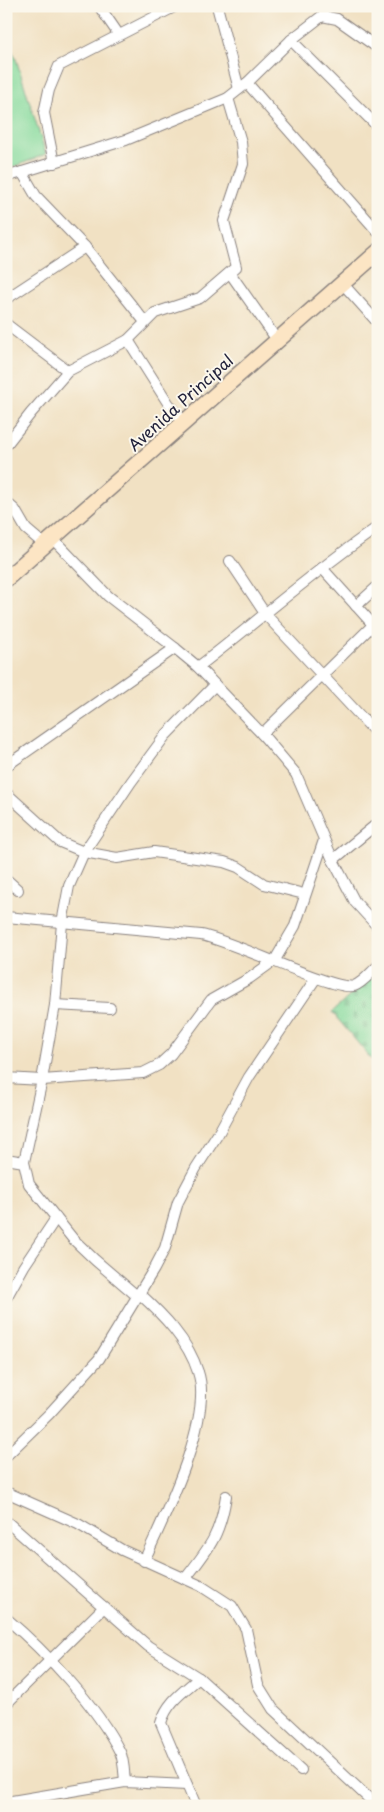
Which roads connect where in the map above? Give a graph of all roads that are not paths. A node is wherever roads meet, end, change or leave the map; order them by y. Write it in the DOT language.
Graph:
graph roads {
  1 [pos="99,6"];
  2 [pos="176,6"];
  3 [pos="217,6"];
  4 [pos="119,35"];
  5 [pos="292,40"];
  6 [pos="378,48"];
  7 [pos="243,86"];
  8 [pos="228,98"];
  9 [pos="378,127"];
  10 [pos="54,163"];
  11 [pos="22,172"];
  12 [pos="6,177"];
  13 [pos="378,232"];
  14 [pos="85,247"];
  15 [pos="378,252"];
  16 [pos="230,272"];
  17 [pos="343,284"];
  18 [pos="6,299"];
  19 [pos="145,322"];
  20 [pos="378,323"];
  21 [pos="6,324"];
  22 [pos="128,340"];
  23 [pos="277,340"];
  24 [pos="68,371"];
  25 [pos="184,422"];
  26 [pos="6,445"];
  27 [pos="6,502"];
  28 [pos="378,528"];
  29 [pos="50,543"];
  30 [pos="230,561"];
  31 [pos="322,568"];
  32 [pos="6,580"];
  33 [pos="378,586"];
  34 [pos="356,606"];
  35 [pos="266,615"];
  36 [pos="376,627"];
  37 [pos="175,648"];
  38 [pos="198,667"];
  39 [pos="323,676"];
  40 [pos="214,685"];
  41 [pos="262,734"];
  42 [pos="378,735"];
  43 [pos="6,766"];
  44 [pos="6,792"];
  45 [pos="378,823"];
  46 [pos="324,840"];
  47 [pos="84,852"];
  48 [pos="332,860"];
  49 [pos="6,879"];
  50 [pos="18,890"];
  51 [pos="304,894"];
  52 [pos="6,917"];
  53 [pos="62,924"];
  54 [pos="378,927"];
  55 [pos="275,960"];
  56 [pos="378,966"];
  57 [pos="316,978"];
  58 [pos="55,1004"];
  59 [pos="110,1008"];
  60 [pos="6,1078"];
  61 [pos="42,1080"];
  62 [pos="6,1159"];
  63 [pos="24,1162"];
  64 [pos="56,1218"];
  65 [pos="138,1294"];
  66 [pos="6,1298"];
  67 [pos="6,1456"];
  68 [pos="6,1492"];
  69 [pos="226,1496"];
  70 [pos="6,1522"];
  71 [pos="144,1561"];
  72 [pos="185,1579"];
  73 [pos="104,1607"];
  74 [pos="6,1618"];
  75 [pos="51,1661"];
  76 [pos="199,1678"];
  77 [pos="6,1704"];
  78 [pos="300,1770"];
  79 [pos="125,1782"];
  80 [pos="187,1785"];
  81 [pos="6,1802"];
  82 [pos="196,1806"];
  83 [pos="377,1806"];
  1 -- 4 [label="street"];
  2 -- 4 [label="street"];
  3 -- 7 [label="street"];
  4 -- 10 [label="street"];
  5 -- 6 [label="street"];
  5 -- 7 [label="street"];
  5 -- 9 [label="street"];
  7 -- 8 [label="street"];
  7 -- 13 [label="street"];
  8 -- 10 [label="street"];
  8 -- 16 [label="street"];
  10 -- 11 [label="street"];
  11 -- 12 [label="street"];
  11 -- 14 [label="street"];
  14 -- 18 [label="street"];
  14 -- 19 [label="street"];
  15 -- 17 [label="main road, Avenida Principal"];
  16 -- 19 [label="street"];
  16 -- 23 [label="street"];
  17 -- 20 [label="street"];
  17 -- 23 [label="main road, Avenida Principal"];
  19 -- 22 [label="street"];
  21 -- 24 [label="street"];
  22 -- 24 [label="street"];
  22 -- 25 [label="street"];
  23 -- 25 [label="main road, Avenida Principal"];
  24 -- 26 [label="street"];
  25 -- 29 [label="main road, Avenida Principal"];
  27 -- 29 [label="street"];
  28 -- 31 [label="street"];
  29 -- 32 [label="main road, Avenida Principal"];
  29 -- 37 [label="street"];
  30 -- 35 [label="street"];
  31 -- 34 [label="street"];
  31 -- 35 [label="street"];
  33 -- 34 [label="street"];
  34 -- 36 [label="street"];
  35 -- 38 [label="street"];
  35 -- 39 [label="street"];
  36 -- 39 [label="street"];
  37 -- 38 [label="street"];
  37 -- 43 [label="street"];
  38 -- 40 [label="street"];
  39 -- 41 [label="street"];
  39 -- 42 [label="street"];
  40 -- 41 [label="street"];
  40 -- 47 [label="street"];
  41 -- 46 [label="street"];
  44 -- 47 [label="street"];
  45 -- 48 [label="street"];
  46 -- 48 [label="street"];
  46 -- 51 [label="street"];
  47 -- 51 [label="street"];
  47 -- 53 [label="street"];
  48 -- 54 [label="street"];
  49 -- 50 [label="street"];
  51 -- 55 [label="street"];
  52 -- 53 [label="street"];
  53 -- 55 [label="street"];
  53 -- 58 [label="street"];
  55 -- 57 [label="street"];
  55 -- 61 [label="street"];
  56 -- 57 [label="street"];
  57 -- 65 [label="street"];
  58 -- 59 [label="street"];
  58 -- 61 [label="street"];
  60 -- 61 [label="street"];
  61 -- 63 [label="street"];
  62 -- 63 [label="street"];
  63 -- 64 [label="street"];
  64 -- 65 [label="street"];
  64 -- 66 [label="street"];
  65 -- 67 [label="street"];
  65 -- 71 [label="street"];
  68 -- 71 [label="street"];
  69 -- 72 [label="street"];
  70 -- 73 [label="street"];
  71 -- 72 [label="street"];
  72 -- 83 [label="street"];
  73 -- 75 [label="street"];
  73 -- 76 [label="street"];
  74 -- 75 [label="street"];
  75 -- 77 [label="street"];
  75 -- 79 [label="street"];
  76 -- 78 [label="street"];
  76 -- 80 [label="street"];
  79 -- 80 [label="street"];
  79 -- 81 [label="street"];
  80 -- 82 [label="street"];
}
